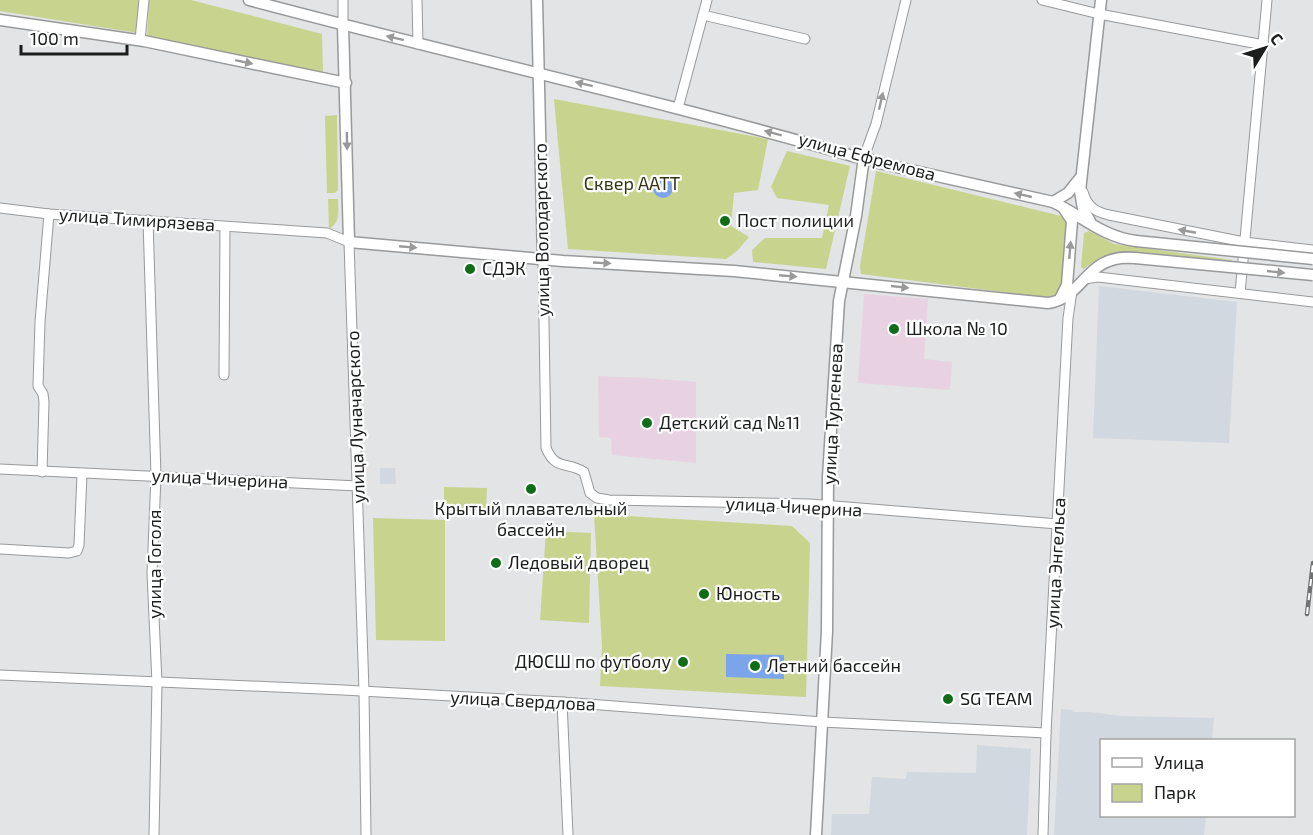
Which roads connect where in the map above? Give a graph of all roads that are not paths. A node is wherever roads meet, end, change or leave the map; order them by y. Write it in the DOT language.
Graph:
graph roads {
  1 [pos="144,0"];
  2 [pos="249,0"];
  3 [pos="343,0"];
  4 [pos="417,0"];
  5 [pos="537,0"];
  6 [pos="707,0"];
  7 [pos="906,0"];
  8 [pos="1042,0"];
  9 [pos="1101,0"];
  10 [pos="1267,0"];
  11 [pos="1099,14"];
  12 [pos="703,15"];
  13 [pos="0,20"];
  14 [pos="343,25"];
  15 [pos="805,39"];
  16 [pos="140,40"];
  17 [pos="418,44"];
  18 [pos="1264,45"];
  19 [pos="539,72"];
  20 [pos="346,83"];
  21 [pos="678,108"];
  22 [pos="864,157"];
  23 [pos="1081,175"];
  24 [pos="1054,203"];
  25 [pos="0,208"];
  26 [pos="49,214"];
  27 [pos="148,220"];
  28 [pos="1094,226"];
  29 [pos="225,227"];
  30 [pos="349,242"];
  31 [pos="1244,242"];
  32 [pos="1313,250"];
  33 [pos="543,259"];
  34 [pos="1313,259"];
  35 [pos="1313,275"];
  36 [pos="842,281"];
  37 [pos="1124,281"];
  38 [pos="1076,287"];
  39 [pos="1240,293"];
  40 [pos="1052,302"];
  41 [pos="1313,302"];
  42 [pos="1068,318"];
  43 [pos="225,375"];
  44 [pos="550,458"];
  45 [pos="0,470"];
  46 [pos="42,472"];
  47 [pos="82,474"];
  48 [pos="156,476"];
  49 [pos="358,486"];
  50 [pos="828,507"];
  51 [pos="1058,525"];
  52 [pos="0,549"];
  53 [pos="0,675"];
  54 [pos="157,683"];
  55 [pos="364,692"];
  56 [pos="562,702"];
  57 [pos="822,722"];
  58 [pos="1046,733"];
  59 [pos="154,835"];
  60 [pos="366,835"];
  61 [pos="568,835"];
  62 [pos="816,835"];
  63 [pos="1043,835"];
  1 -- 16 [label="street"];
  2 -- 14 [label="main road, улица Ефремова"];
  3 -- 14 [label="street, улица Луначарского"];
  4 -- 17 [label="street"];
  5 -- 19 [label="main road, улица Володарского"];
  6 -- 12 [label="street"];
  22 -- 7 [label="street, улица Тургенева, one-way"];
  8 -- 11 [label="street"];
  9 -- 11 [label="main road"];
  10 -- 18 [label="street"];
  11 -- 18 [label="street"];
  11 -- 23 [label="main road"];
  12 -- 15 [label="street"];
  12 -- 21 [label="street"];
  13 -- 16 [label="main road"];
  17 -- 14 [label="main road, улица Ефремова, one-way"];
  14 -- 20 [label="main road, улица Луначарского"];
  16 -- 20 [label="main road, one-way"];
  17 -- 19 [label="main road, улица Ефремова"];
  18 -- 31 [label="street"];
  21 -- 19 [label="main road, улица Ефремова, one-way"];
  19 -- 33 [label="main road, улица Володарского"];
  20 -- 30 [label="main road, улица Луначарского, one-way"];
  22 -- 21 [label="main road, улица Ефремова, one-way"];
  24 -- 22 [label="main road, улица Ефремова, one-way"];
  22 -- 36 [label="main road, улица Тургенева"];
  23 -- 24 [label="main road"];
  23 -- 28 [label="main road"];
  31 -- 23 [label="street, one-way"];
  24 -- 28 [label="main road, улица Ефремова"];
  40 -- 24 [label="main road, one-way"];
  25 -- 26 [label="street, улица Тимирязева"];
  26 -- 27 [label="street, улица Тимирязева"];
  26 -- 46 [label="street, улица Тимирязева"];
  27 -- 29 [label="street, улица Тимирязева"];
  27 -- 48 [label="street, улица Гоголя"];
  28 -- 34 [label="main road, улица Ефремова, bridge"];
  29 -- 30 [label="street, улица Тимирязева"];
  29 -- 43 [label="street, улица Тимирязева"];
  30 -- 33 [label="main road, one-way"];
  30 -- 49 [label="street, улица Луначарского"];
  31 -- 32 [label="street"];
  31 -- 39 [label="street"];
  33 -- 36 [label="main road, one-way"];
  33 -- 44 [label="street, улица Володарского"];
  38 -- 35 [label="main road, one-way, bridge"];
  36 -- 40 [label="main road, one-way"];
  36 -- 50 [label="main road, улица Тургенева"];
  37 -- 38 [label="street"];
  37 -- 39 [label="street"];
  37 -- 42 [label="street"];
  38 -- 40 [label="main road"];
  38 -- 42 [label="street, улица Энгельса"];
  39 -- 41 [label="street"];
  40 -- 42 [label="street"];
  42 -- 51 [label="street, улица Энгельса"];
  44 -- 50 [label="street, улица Чичерина"];
  45 -- 46 [label="street, улица Чичерина"];
  46 -- 47 [label="street, улица Чичерина"];
  47 -- 48 [label="street, улица Чичерина"];
  47 -- 52 [label="street"];
  48 -- 49 [label="street, улица Чичерина"];
  48 -- 54 [label="street, улица Гоголя"];
  49 -- 55 [label="street, улица Луначарского"];
  50 -- 51 [label="street, улица Чичерина"];
  50 -- 57 [label="main road, улица Тургенева"];
  51 -- 58 [label="street, улица Энгельса"];
  53 -- 54 [label="street, улица Свердлова"];
  54 -- 55 [label="street, улица Свердлова"];
  54 -- 59 [label="street, улица Гоголя"];
  55 -- 56 [label="street, улица Свердлова"];
  55 -- 60 [label="street, улица Луначарского"];
  56 -- 57 [label="street, улица Свердлова"];
  56 -- 61 [label="street"];
  57 -- 58 [label="street, улица Свердлова"];
  57 -- 62 [label="main road, улица Тургенева"];
  58 -- 63 [label="street, улица Энгельса"];
}
